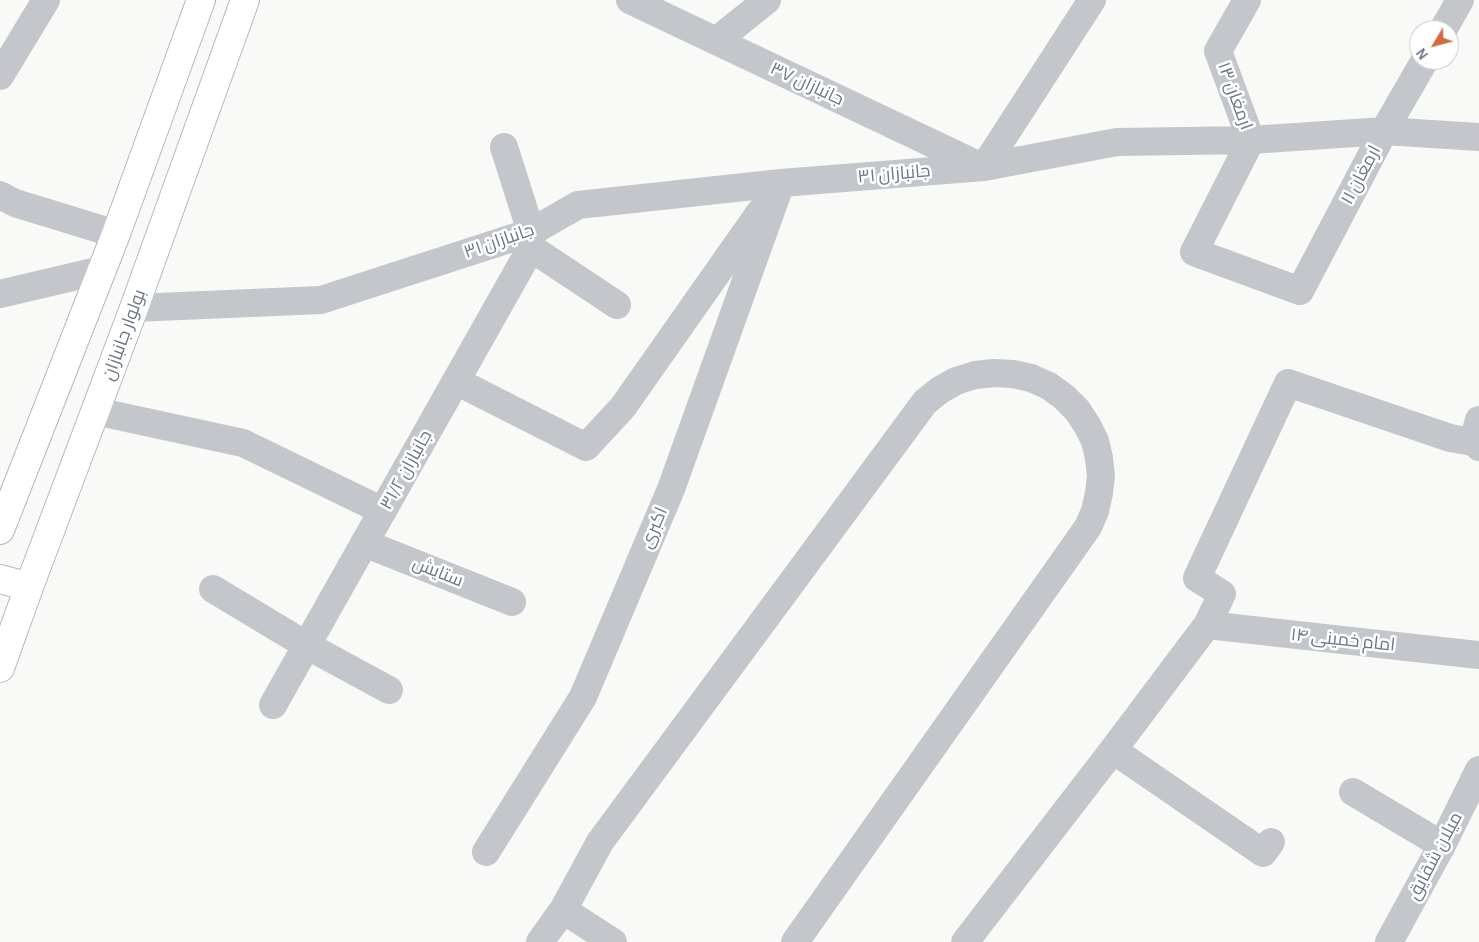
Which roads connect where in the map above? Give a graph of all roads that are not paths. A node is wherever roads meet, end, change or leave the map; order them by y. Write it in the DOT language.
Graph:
graph roads {
  1 [pos="46,0"];
  2 [pos="201,0"];
  3 [pos="245,0"];
  4 [pos="630,0"];
  5 [pos="767,0"];
  6 [pos="1092,0"];
  7 [pos="1247,0"];
  8 [pos="1460,0"];
  9 [pos="673,9"];
  10 [pos="1449,20"];
  11 [pos="716,41"];
  12 [pos="1419,70"];
  13 [pos="0,76"];
  14 [pos="1384,131"];
  15 [pos="1479,137"];
  16 [pos="1251,140"];
  17 [pos="504,147"];
  18 [pos="984,167"];
  19 [pos="780,183"];
  20 [pos="0,195"];
  21 [pos="116,234"];
  22 [pos="531,240"];
  23 [pos="102,270"];
  24 [pos="0,294"];
  25 [pos="617,305"];
  26 [pos="134,308"];
  27 [pos="456,381"];
  28 [pos="95,411"];
  29 [pos="1477,436"];
  30 [pos="383,511"];
  31 [pos="0,530"];
  32 [pos="364,543"];
  33 [pos="0,579"];
  34 [pos="29,588"];
  35 [pos="213,589"];
  36 [pos="512,602"];
  37 [pos="1207,625"];
  38 [pos="306,646"];
  39 [pos="1479,655"];
  40 [pos="0,668"];
  41 [pos="389,690"];
  42 [pos="273,705"];
  43 [pos="1113,750"];
  44 [pos="1479,770"];
  45 [pos="1353,792"];
  46 [pos="1271,842"];
  47 [pos="1442,845"];
  48 [pos="486,852"];
  49 [pos="563,910"];
  50 [pos="540,942"];
  51 [pos="613,942"];
  52 [pos="795,942"];
  53 [pos="965,942"];
  54 [pos="1389,942"];
  1 -- 13 [label="street"];
  2 -- 21 [label="main road"];
  3 -- 26 [label="main road, بولوار جانبازان"];
  4 -- 9 [label="street, جانبازان ۳۷"];
  5 -- 11 [label="street"];
  6 -- 18 [label="street"];
  7 -- 16 [label="street, ارمغان ۱۳"];
  8 -- 10 [label="street"];
  9 -- 11 [label="street, جانبازان ۳۷"];
  11 -- 18 [label="street, جانبازان ۳۷"];
  12 -- 14 [label="street, ارمغان ۱۱"];
  14 -- 15 [label="street, جانبازان ۳۱"];
  14 -- 16 [label="street, جانبازان ۳۱"];
  14 -- 16 [label="street, ارمغان ۱۱"];
  16 -- 18 [label="street, جانبازان ۳۱"];
  17 -- 22 [label="street"];
  18 -- 19 [label="street, جانبازان ۳۱"];
  19 -- 22 [label="street, جانبازان ۳۱"];
  19 -- 27 [label="street"];
  19 -- 48 [label="street, اکبری"];
  20 -- 21 [label="street"];
  21 -- 23 [label="main road"];
  22 -- 25 [label="street"];
  22 -- 26 [label="street, جانبازان ۳۱"];
  22 -- 27 [label="street, جانبازان ۳۱/۲"];
  23 -- 24 [label="street"];
  23 -- 31 [label="main road"];
  26 -- 28 [label="main road, بولوار جانبازان"];
  27 -- 30 [label="street, جانبازان ۳۱/۲"];
  28 -- 30 [label="street"];
  28 -- 34 [label="main road, بولوار جانبازان"];
  29 -- 37 [label="street"];
  30 -- 32 [label="street, جانبازان ۳۱/۲"];
  32 -- 36 [label="street, ستایش"];
  32 -- 38 [label="street, جانبازان ۳۱/۲"];
  33 -- 34 [label="main road"];
  34 -- 40 [label="main road, بولوار جانبازان"];
  35 -- 38 [label="street"];
  37 -- 39 [label="street, امام خمینی ۱۴"];
  37 -- 43 [label="street"];
  38 -- 41 [label="street"];
  38 -- 42 [label="street, جانبازان ۳۱/۲"];
  43 -- 46 [label="street"];
  43 -- 53 [label="street"];
  44 -- 47 [label="street, میلان شقایق"];
  45 -- 47 [label="street"];
  47 -- 54 [label="street, میلان شقایق"];
  49 -- 50 [label="street"];
  49 -- 51 [label="street"];
  49 -- 52 [label="street"];
}
